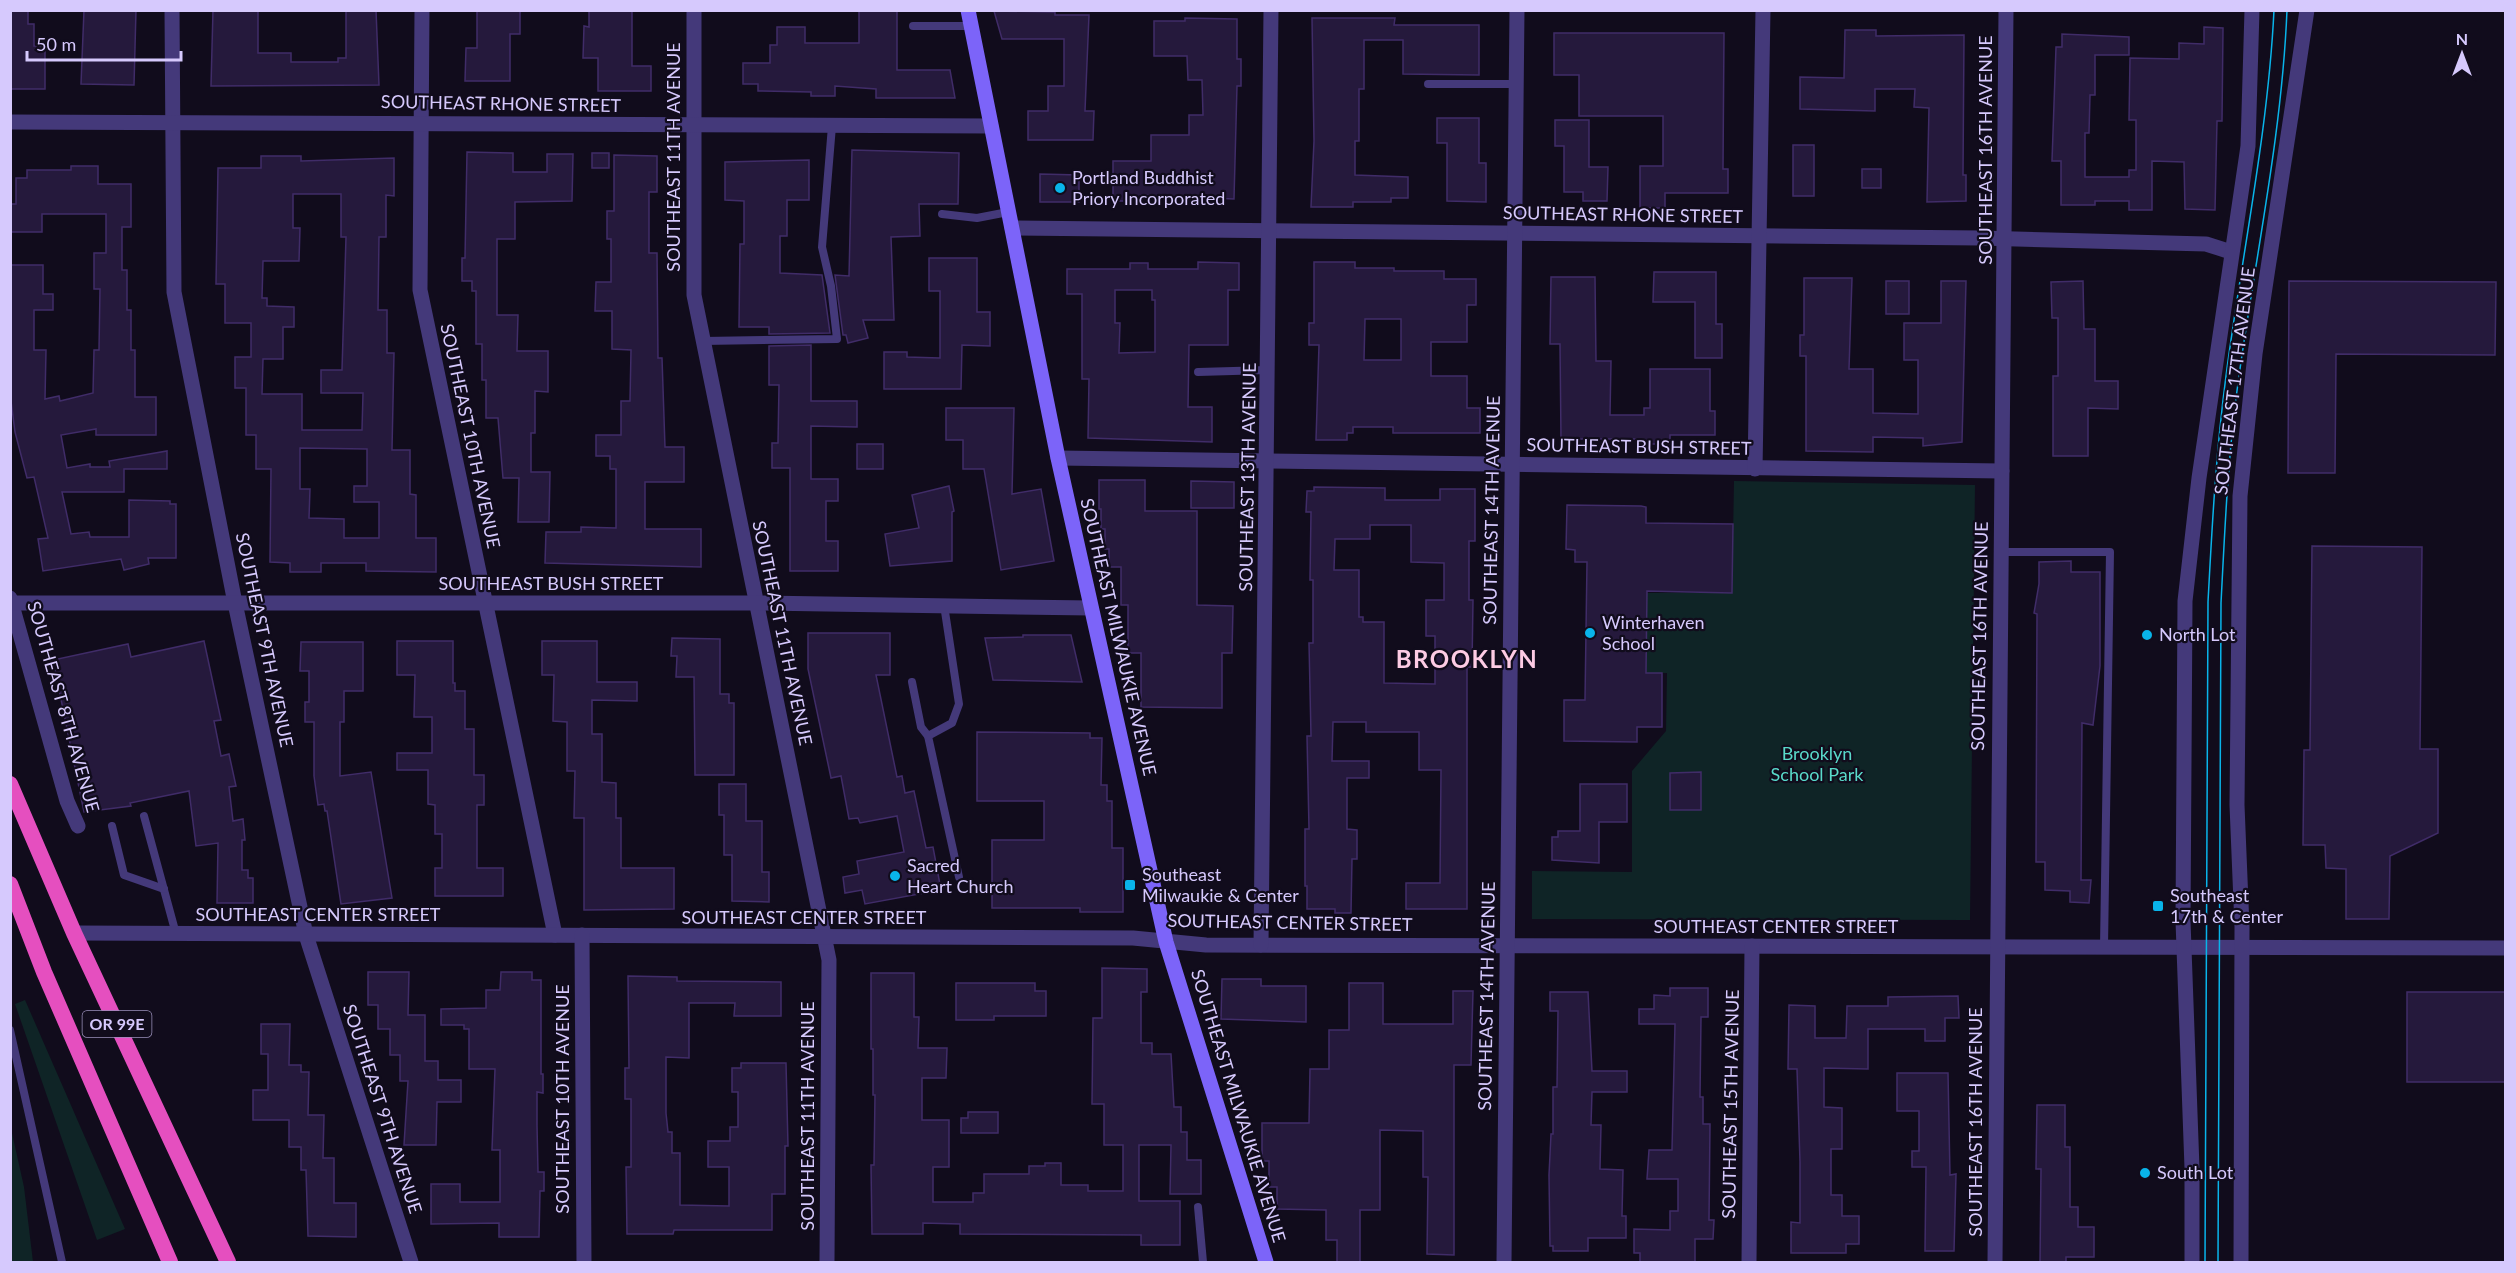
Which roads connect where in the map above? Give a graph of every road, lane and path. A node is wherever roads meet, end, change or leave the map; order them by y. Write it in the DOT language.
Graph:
graph roads {
  1 [pos="172,10"];
  2 [pos="422,10"];
  3 [pos="694,10"];
  4 [pos="1271,10"];
  5 [pos="1517,10"];
  6 [pos="1763,10"];
  7 [pos="2006,10"];
  8 [pos="2252,10"];
  9 [pos="2307,10"];
  10 [pos="969,18"];
  11 [pos="913,26"];
  12 [pos="1428,84"];
  13 [pos="1516,84"];
  14 [pos="10,122"];
  15 [pos="173,122"];
  16 [pos="420,122"];
  17 [pos="693,126"];
  18 [pos="832,126"];
  19 [pos="991,126"];
  20 [pos="1008,212"];
  21 [pos="942,214"];
  22 [pos="1012,228"];
  23 [pos="1269,230"];
  24 [pos="1513,234"];
  25 [pos="1758,236"];
  26 [pos="2005,238"];
  27 [pos="2231,252"];
  28 [pos="703,340"];
  29 [pos="1269,370"];
  30 [pos="1198,372"];
  31 [pos="1058,458"];
  32 [pos="1268,460"];
  33 [pos="1512,464"];
  34 [pos="1755,470"];
  35 [pos="2002,471"];
  36 [pos="2001,552"];
  37 [pos="11,600"];
  38 [pos="235,603"];
  39 [pos="485,603"];
  40 [pos="756,603"];
  41 [pos="944,605"];
  42 [pos="1091,608"];
  43 [pos="912,682"];
  44 [pos="928,736"];
  45 [pos="10,784"];
  46 [pos="144,816"];
  47 [pos="78,826"];
  48 [pos="112,826"];
  49 [pos="959,877"];
  50 [pos="10,884"];
  51 [pos="164,889"];
  52 [pos="74,933"];
  53 [pos="176,934"];
  54 [pos="306,935"];
  55 [pos="555,935"];
  56 [pos="582,935"];
  57 [pos="825,938"];
  58 [pos="1166,942"];
  59 [pos="1261,945"];
  60 [pos="1507,945"];
  61 [pos="1752,946"];
  62 [pos="1996,947"];
  63 [pos="2104,947"];
  64 [pos="2184,947"];
  65 [pos="2242,947"];
  66 [pos="2505,948"];
  67 [pos="10,1030"];
  68 [pos="1198,1207"];
  69 [pos="62,1263"];
  70 [pos="170,1263"];
  71 [pos="228,1263"];
  72 [pos="411,1263"];
  73 [pos="584,1263"];
  74 [pos="827,1263"];
  75 [pos="1203,1263"];
  76 [pos="1266,1263"];
  77 [pos="1504,1263"];
  78 [pos="1749,1263"];
  79 [pos="1995,1263"];
  80 [pos="2192,1263"];
  81 [pos="2241,1263"];
  1 -- 15 [label="street, SOUTHEAST 9TH AVENUE"];
  2 -- 16 [label="street, SOUTHEAST 10TH AVENUE"];
  3 -- 17 [label="street, SOUTHEAST 11TH AVENUE"];
  4 -- 23 [label="street, SOUTHEAST 13TH AVENUE"];
  5 -- 13 [label="street, SOUTHEAST 14TH AVENUE"];
  6 -- 25 [label="street"];
  7 -- 26 [label="street, SOUTHEAST 16TH AVENUE"];
  8 -- 27 [label="street, SOUTHEAST 17TH AVENUE"];
  9 -- 65 [label="street, SOUTHEAST 17TH AVENUE"];
  10 -- 11 [label="lane"];
  10 -- 19 [label="main road, SOUTHEAST MILWAUKIE AVENUE"];
  12 -- 13 [label="lane"];
  13 -- 24 [label="street, SOUTHEAST 14TH AVENUE"];
  14 -- 15 [label="street, SOUTHEAST RHONE STREET"];
  15 -- 16 [label="street, SOUTHEAST RHONE STREET"];
  15 -- 38 [label="street, SOUTHEAST 9TH AVENUE"];
  16 -- 17 [label="street, SOUTHEAST RHONE STREET"];
  16 -- 39 [label="street, SOUTHEAST 10TH AVENUE"];
  17 -- 18 [label="street, SOUTHEAST RHONE STREET"];
  17 -- 28 [label="street, SOUTHEAST 11TH AVENUE"];
  18 -- 19 [label="street, SOUTHEAST RHONE STREET"];
  18 -- 28 [label="lane"];
  19 -- 20 [label="main road, SOUTHEAST MILWAUKIE AVENUE"];
  20 -- 21 [label="lane"];
  20 -- 22 [label="main road, SOUTHEAST MILWAUKIE AVENUE"];
  22 -- 23 [label="street, SOUTHEAST RHONE STREET"];
  22 -- 31 [label="main road, SOUTHEAST MILWAUKIE AVENUE"];
  23 -- 24 [label="street, SOUTHEAST RHONE STREET"];
  23 -- 29 [label="street, SOUTHEAST 13TH AVENUE"];
  24 -- 25 [label="street, SOUTHEAST RHONE STREET"];
  24 -- 33 [label="street, SOUTHEAST 14TH AVENUE"];
  25 -- 26 [label="street, SOUTHEAST RHONE STREET"];
  25 -- 34 [label="street"];
  26 -- 27 [label="street, SOUTHEAST RHONE STREET"];
  26 -- 35 [label="street, SOUTHEAST 16TH AVENUE"];
  27 -- 64 [label="street, SOUTHEAST 17TH AVENUE"];
  28 -- 40 [label="street, SOUTHEAST 11TH AVENUE"];
  29 -- 30 [label="lane"];
  29 -- 32 [label="street, SOUTHEAST 13TH AVENUE"];
  31 -- 32 [label="street, SOUTHEAST BUSH STREET"];
  31 -- 42 [label="main road, SOUTHEAST MILWAUKIE AVENUE"];
  32 -- 33 [label="street, SOUTHEAST BUSH STREET"];
  32 -- 59 [label="street, SOUTHEAST 13TH AVENUE"];
  33 -- 34 [label="street, SOUTHEAST BUSH STREET"];
  33 -- 60 [label="street, SOUTHEAST 14TH AVENUE"];
  34 -- 35 [label="street, SOUTHEAST BUSH STREET"];
  35 -- 36 [label="street, SOUTHEAST 16TH AVENUE"];
  36 -- 62 [label="street, SOUTHEAST 16TH AVENUE"];
  36 -- 63 [label="lane"];
  37 -- 38 [label="street, SOUTHEAST BUSH STREET"];
  37 -- 47 [label="street, SOUTHEAST 8TH AVENUE"];
  38 -- 39 [label="street, SOUTHEAST BUSH STREET"];
  38 -- 54 [label="street, SOUTHEAST 9TH AVENUE"];
  39 -- 40 [label="street, SOUTHEAST BUSH STREET"];
  39 -- 55 [label="street, SOUTHEAST 10TH AVENUE"];
  40 -- 41 [label="street, SOUTHEAST BUSH STREET"];
  40 -- 57 [label="street, SOUTHEAST 11TH AVENUE"];
  41 -- 42 [label="street, SOUTHEAST BUSH STREET"];
  41 -- 44 [label="lane"];
  42 -- 58 [label="main road, SOUTHEAST MILWAUKIE AVENUE"];
  43 -- 44 [label="lane"];
  44 -- 49 [label="lane"];
  45 -- 52 [label="highway, OR 99E"];
  46 -- 51 [label="lane"];
  48 -- 51 [label="lane"];
  50 -- 70 [label="highway, OR 99E"];
  51 -- 53 [label="lane"];
  52 -- 53 [label="street, SOUTHEAST CENTER STREET"];
  52 -- 71 [label="highway, OR 99E"];
  53 -- 54 [label="street, SOUTHEAST CENTER STREET"];
  54 -- 55 [label="street, SOUTHEAST CENTER STREET"];
  54 -- 72 [label="street, SOUTHEAST 9TH AVENUE"];
  55 -- 56 [label="street, SOUTHEAST CENTER STREET"];
  56 -- 57 [label="street, SOUTHEAST CENTER STREET"];
  56 -- 73 [label="street, SOUTHEAST 10TH AVENUE"];
  57 -- 58 [label="street, SOUTHEAST CENTER STREET"];
  57 -- 74 [label="street, SOUTHEAST 11TH AVENUE"];
  58 -- 59 [label="street, SOUTHEAST CENTER STREET"];
  58 -- 76 [label="main road, SOUTHEAST MILWAUKIE AVENUE"];
  59 -- 60 [label="street, SOUTHEAST CENTER STREET"];
  60 -- 61 [label="street, SOUTHEAST CENTER STREET"];
  60 -- 77 [label="street, SOUTHEAST 14TH AVENUE"];
  61 -- 62 [label="street, SOUTHEAST CENTER STREET"];
  61 -- 78 [label="street, SOUTHEAST 15TH AVENUE"];
  62 -- 63 [label="street, SOUTHEAST CENTER STREET"];
  62 -- 79 [label="street, SOUTHEAST 16TH AVENUE"];
  63 -- 64 [label="street, SOUTHEAST CENTER STREET"];
  64 -- 65 [label="street, SOUTHEAST CENTER STREET"];
  64 -- 80 [label="street, SOUTHEAST 17TH AVENUE"];
  65 -- 66 [label="street, SOUTHEAST CENTER STREET"];
  65 -- 81 [label="street, SOUTHEAST 17TH AVENUE"];
  67 -- 69 [label="lane"];
  68 -- 75 [label="lane"];
}
